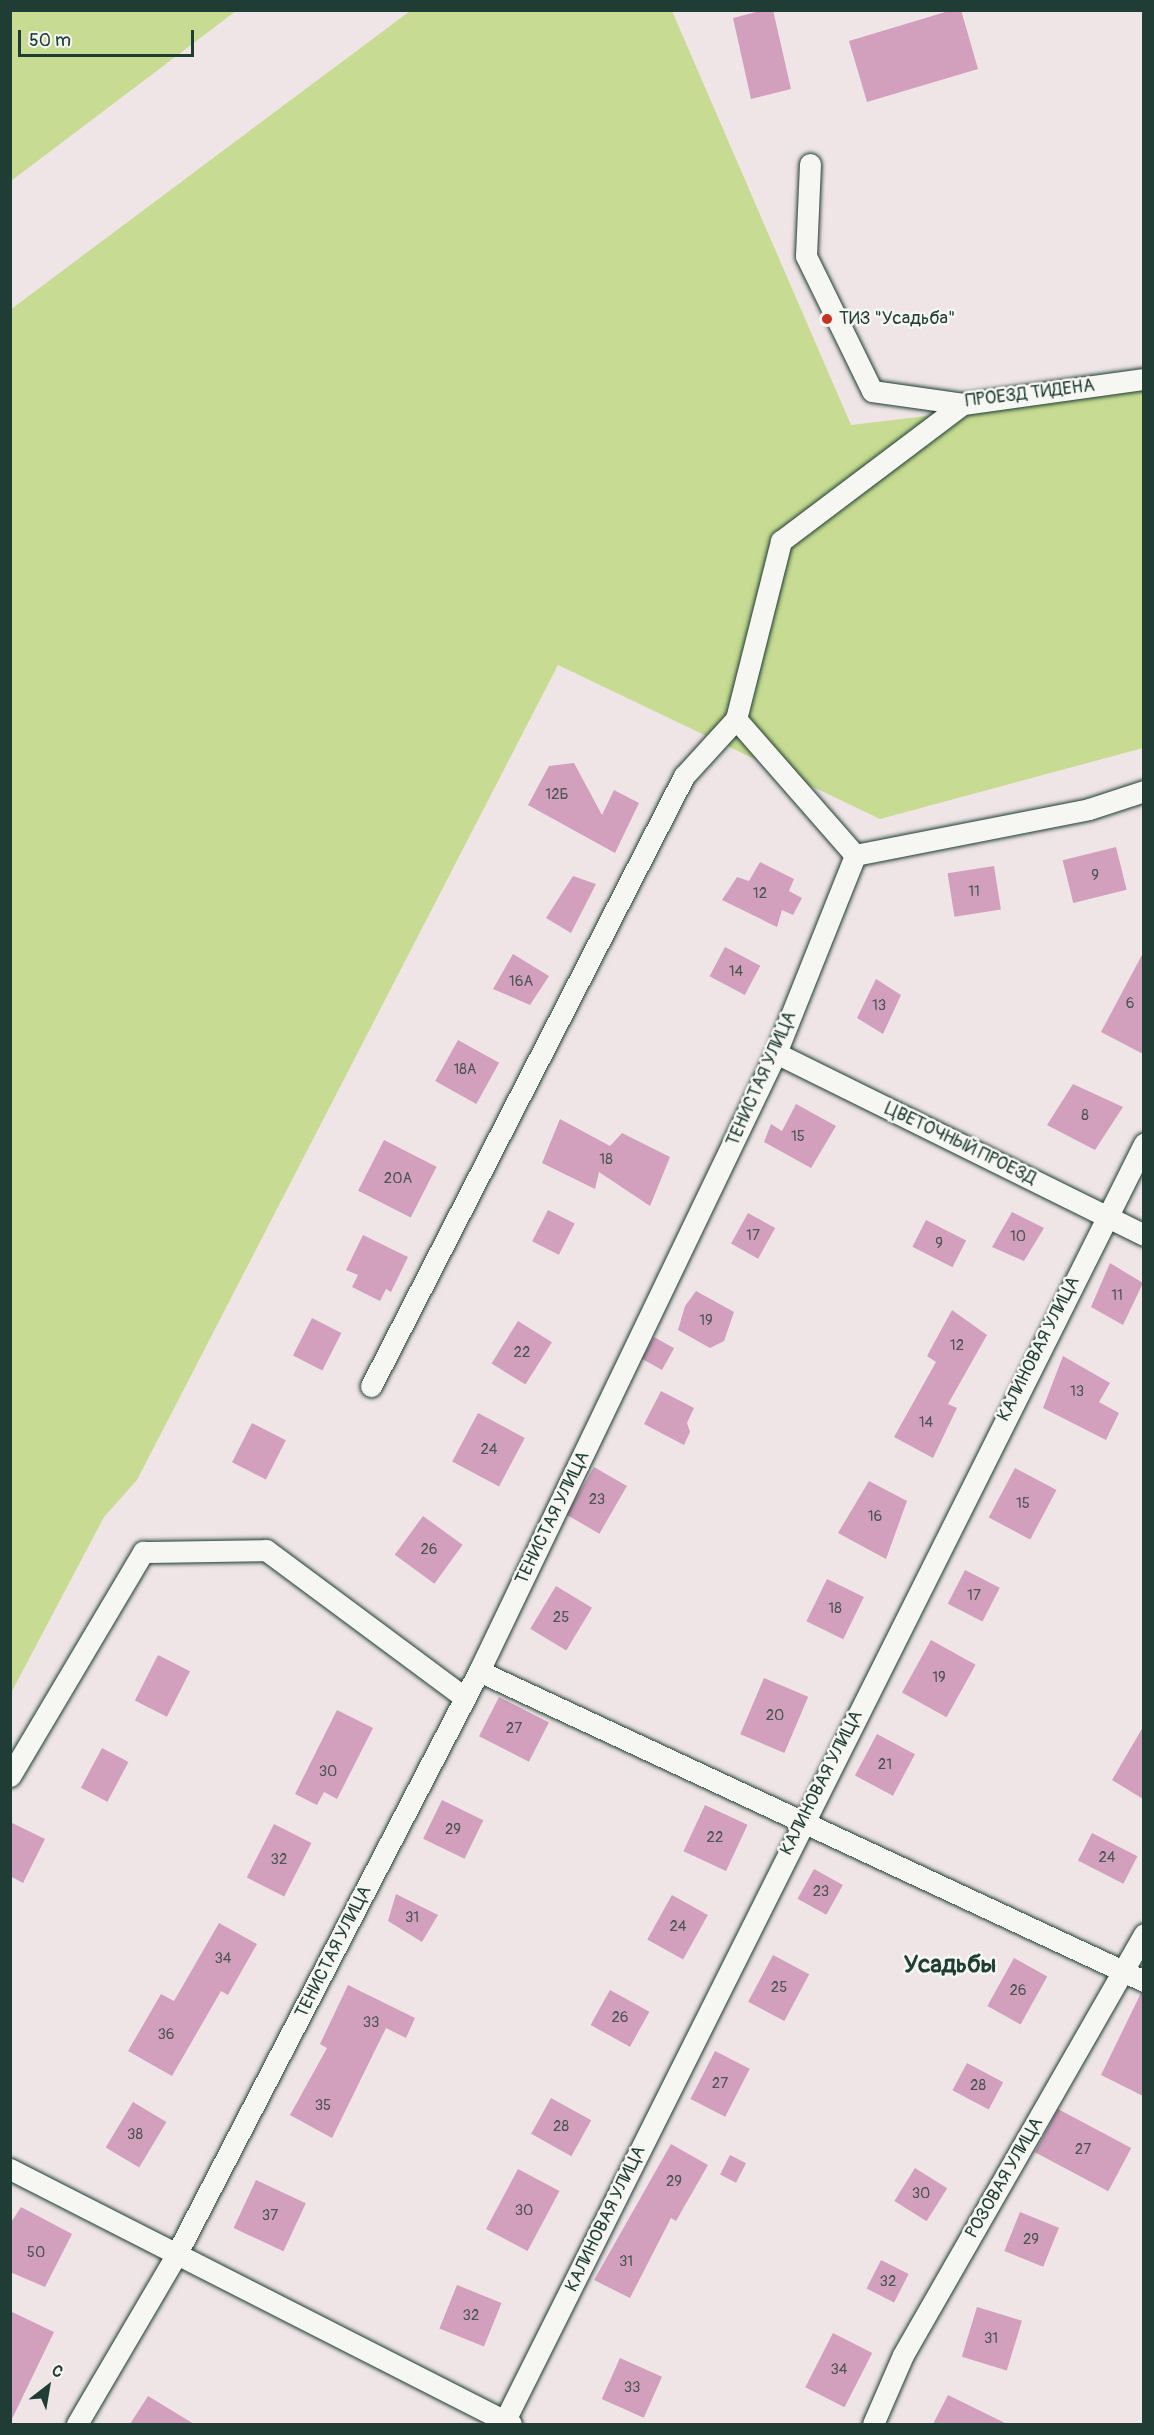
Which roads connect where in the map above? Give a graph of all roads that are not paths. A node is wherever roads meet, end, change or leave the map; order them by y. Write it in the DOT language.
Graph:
graph roads {
  1 [pos="810,164"];
  2 [pos="1143,379"];
  3 [pos="963,404"];
  4 [pos="736,719"];
  5 [pos="1143,791"];
  6 [pos="855,855"];
  7 [pos="776,1053"];
  8 [pos="1143,1144"];
  9 [pos="1106,1216"];
  10 [pos="1143,1235"];
  11 [pos="371,1386"];
  12 [pos="479,1671"];
  13 [pos="465,1698"];
  14 [pos="10,1776"];
  15 [pos="802,1823"];
  16 [pos="1143,1934"];
  17 [pos="1124,1971"];
  18 [pos="1143,1981"];
  19 [pos="10,2169"];
  20 [pos="176,2255"];
  21 [pos="77,2424"];
  22 [pos="506,2424"];
  23 [pos="873,2424"];
  1 -- 3 [label="street, ПРОЕЗД ТИДЕНА"];
  2 -- 3 [label="street, ПРОЕЗД ТИДЕНА"];
  3 -- 4 [label="street"];
  4 -- 6 [label="street"];
  4 -- 11 [label="street"];
  5 -- 6 [label="street"];
  6 -- 7 [label="street, ТЕНИСТАЯ УЛИЦА"];
  7 -- 9 [label="street, ЦВЕТОЧНЫЙ ПРОЕЗД"];
  7 -- 12 [label="street, ТЕНИСТАЯ УЛИЦА"];
  8 -- 9 [label="street, КАЛИНОВАЯ УЛИЦА"];
  9 -- 10 [label="street, ЦВЕТОЧНЫЙ ПРОЕЗД"];
  9 -- 15 [label="street, КАЛИНОВАЯ УЛИЦА"];
  12 -- 13 [label="street, ТЕНИСТАЯ УЛИЦА"];
  12 -- 15 [label="street"];
  13 -- 14 [label="street"];
  13 -- 20 [label="street, ТЕНИСТАЯ УЛИЦА"];
  15 -- 17 [label="street"];
  15 -- 22 [label="street, КАЛИНОВАЯ УЛИЦА"];
  16 -- 17 [label="street, РОЗОВАЯ УЛИЦА"];
  17 -- 18 [label="street"];
  17 -- 23 [label="street, РОЗОВАЯ УЛИЦА"];
  19 -- 20 [label="street"];
  20 -- 21 [label="street, ТЕНИСТАЯ УЛИЦА"];
  20 -- 22 [label="street"];
}
